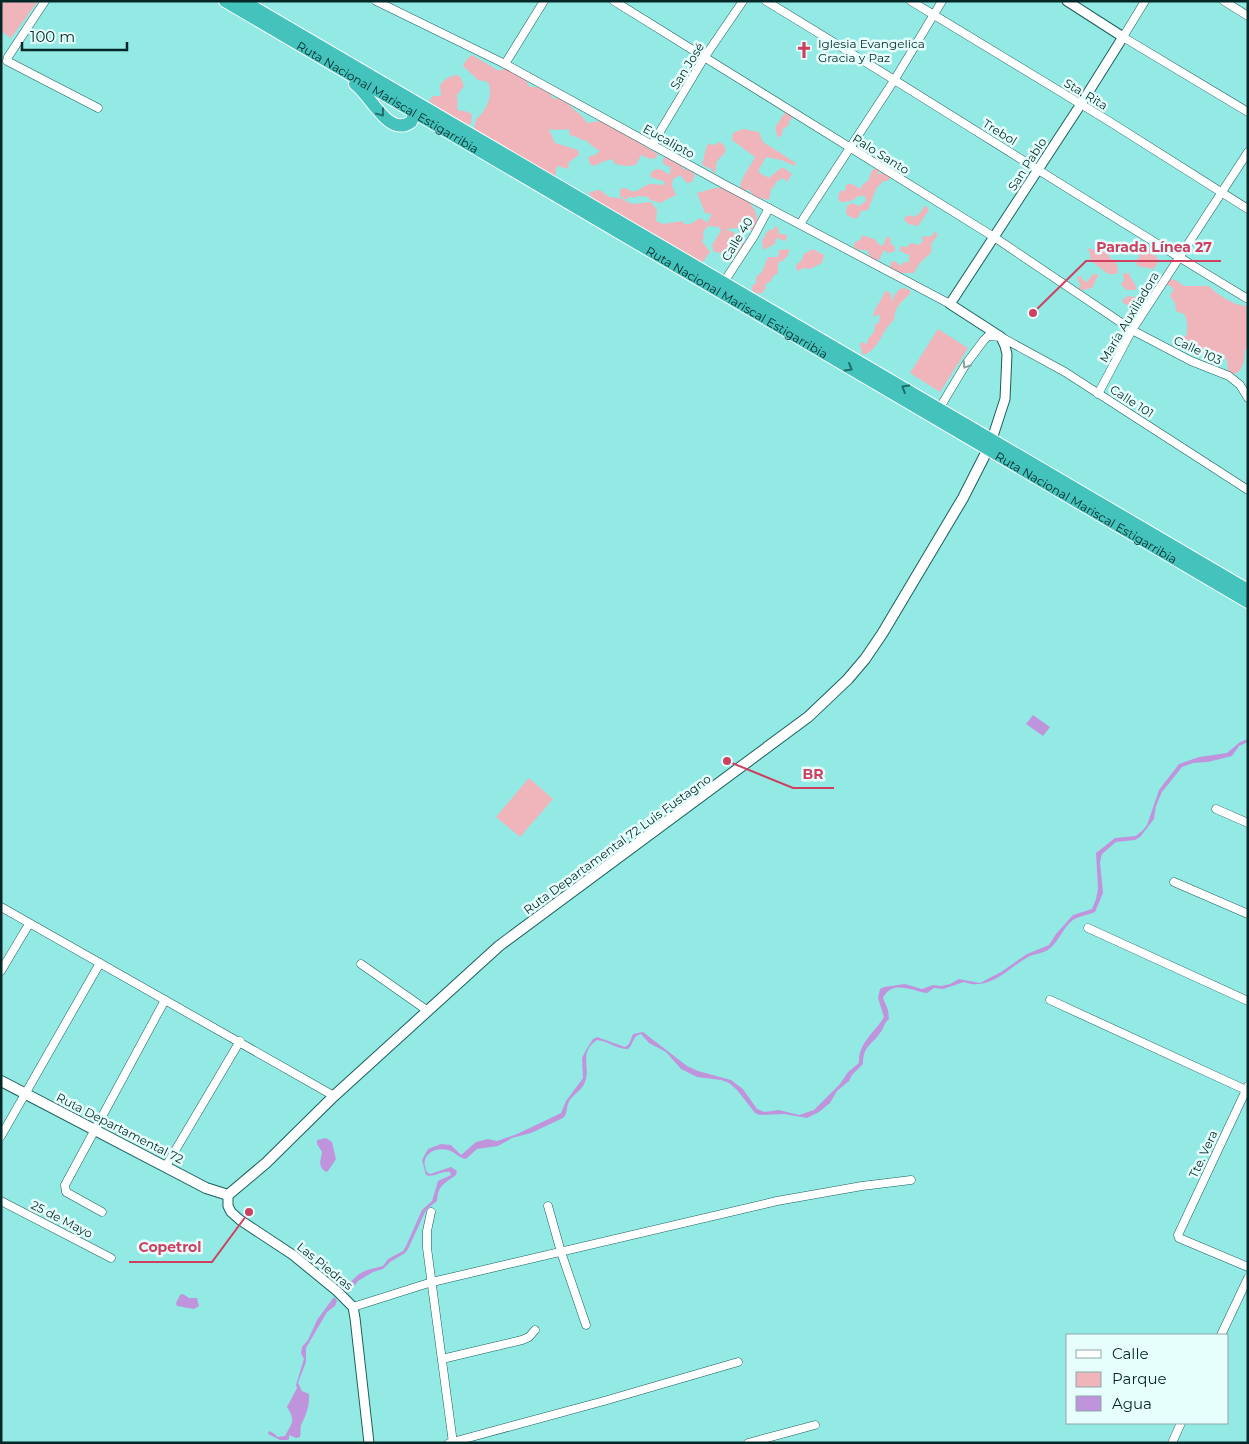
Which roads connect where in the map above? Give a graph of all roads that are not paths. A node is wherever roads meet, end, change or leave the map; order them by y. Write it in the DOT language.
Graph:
graph roads {
  1 [pos="45,1"];
  2 [pos="225,1"];
  3 [pos="243,1"];
  4 [pos="544,1"];
  5 [pos="614,1"];
  6 [pos="742,1"];
  7 [pos="766,1"];
  8 [pos="912,1"];
  9 [pos="942,1"];
  10 [pos="1067,1"];
  11 [pos="1145,1"];
  12 [pos="1224,1"];
  13 [pos="381,2"];
  14 [pos="933,16"];
  15 [pos="1248,16"];
  16 [pos="1123,37"];
  17 [pos="304,48"];
  18 [pos="704,58"];
  19 [pos="505,64"];
  20 [pos="895,79"];
  21 [pos="1081,104"];
  22 [pos="414,107"];
  23 [pos="98,108"];
  24 [pos="1248,112"];
  25 [pos="652,145"];
  26 [pos="849,147"];
  27 [pos="1248,152"];
  28 [pos="1038,170"];
  29 [pos="1222,194"];
  30 [pos="769,208"];
  31 [pos="1248,209"];
  32 [pos="800,224"];
  33 [pos="994,237"];
  34 [pos="1178,257"];
  35 [pos="724,282"];
  36 [pos="1248,299"];
  37 [pos="950,304"];
  38 [pos="1132,330"];
  39 [pos="1001,337"];
  40 [pos="1098,394"];
  41 [pos="1248,398"];
  42 [pos="939,409"];
  43 [pos="990,444"];
  44 [pos="1248,490"];
  45 [pos="1248,590"];
  46 [pos="1248,602"];
  47 [pos="1216,809"];
  48 [pos="1248,823"];
  49 [pos="1174,882"];
  50 [pos="1,907"];
  51 [pos="1248,914"];
  52 [pos="29,924"];
  53 [pos="1088,928"];
  54 [pos="100,963"];
  55 [pos="361,964"];
  56 [pos="1,971"];
  57 [pos="165,1000"];
  58 [pos="1050,1000"];
  59 [pos="1248,1001"];
  60 [pos="428,1011"];
  61 [pos="240,1041"];
  62 [pos="1,1081"];
  63 [pos="1247,1088"];
  64 [pos="25,1093"];
  65 [pos="334,1096"];
  66 [pos="95,1130"];
  67 [pos="1,1136"];
  68 [pos="166,1166"];
  69 [pos="911,1180"];
  70 [pos="228,1195"];
  71 [pos="1,1201"];
  72 [pos="548,1206"];
  73 [pos="102,1212"];
  74 [pos="431,1212"];
  75 [pos="561,1252"];
  76 [pos="111,1258"];
  77 [pos="1248,1267"];
  78 [pos="1248,1278"];
  79 [pos="432,1282"];
  80 [pos="353,1307"];
  81 [pos="586,1325"];
  82 [pos="535,1330"];
  83 [pos="1222,1334"];
  84 [pos="442,1359"];
  85 [pos="738,1362"];
  86 [pos="815,1424"];
  87 [pos="1181,1424"];
  88 [pos="451,1442"];
  89 [pos="369,1443"];
  90 [pos="748,1443"];
  91 [pos="1172,1443"];
  1 -- 23 [label="street"];
  2 -- 17 [label="highway, Ruta Nacional Mariscal Estigarribia"];
  3 -- 22 [label="highway, Ruta Nacional Mariscal Estigarribia"];
  4 -- 19 [label="street"];
  5 -- 18 [label="street, Palo Santo"];
  6 -- 18 [label="street, San José"];
  7 -- 20 [label="street, Trebol"];
  8 -- 14 [label="street, Sta. Rita"];
  9 -- 14 [label="street"];
  10 -- 16 [label="street"];
  11 -- 16 [label="street"];
  12 -- 15 [label="street"];
  13 -- 19 [label="street, Eucalipto"];
  14 -- 20 [label="street"];
  14 -- 21 [label="street, Sta. Rita"];
  16 -- 21 [label="street, San Pablo"];
  16 -- 24 [label="street"];
  17 -- 22 [label="highway, Ruta Nacional Mariscal Estigarribia"];
  17 -- 22 [label="highway, one-way"];
  18 -- 25 [label="street, San José"];
  18 -- 26 [label="street, Palo Santo"];
  19 -- 25 [label="street, Eucalipto"];
  20 -- 26 [label="street"];
  20 -- 28 [label="street, Trebol"];
  21 -- 28 [label="street, San Pablo"];
  21 -- 29 [label="street, Sta. Rita"];
  22 -- 35 [label="highway, Ruta Nacional Mariscal Estigarribia"];
  22 -- 43 [label="highway, Ruta Nacional Mariscal Estigarribia, one-way"];
  25 -- 30 [label="street, Eucalipto"];
  26 -- 32 [label="street"];
  26 -- 33 [label="street, Palo Santo"];
  27 -- 29 [label="street, María Auxiliadora"];
  28 -- 33 [label="street, San Pablo"];
  28 -- 34 [label="street, Trebol"];
  29 -- 31 [label="street, Sta. Rita"];
  29 -- 34 [label="street, María Auxiliadora"];
  30 -- 32 [label="street, Eucalipto"];
  30 -- 35 [label="street, Calle 40"];
  32 -- 37 [label="street, Eucalipto"];
  33 -- 37 [label="street, San Pablo"];
  33 -- 38 [label="street, Palo Santo"];
  34 -- 36 [label="street, Trebol"];
  34 -- 38 [label="street, María Auxiliadora"];
  42 -- 35 [label="highway, Ruta Nacional Mariscal Estigarribia, one-way"];
  37 -- 39 [label="street"];
  38 -- 40 [label="street, María Auxiliadora"];
  38 -- 41 [label="street, Calle 103"];
  39 -- 40 [label="street, Calle 101"];
  39 -- 42 [label="street, one-way"];
  39 -- 43 [label="street"];
  40 -- 44 [label="street, Calle 101"];
  42 -- 43 [label="highway, Ruta Nacional Mariscal Estigarribia"];
  43 -- 45 [label="highway, Ruta Nacional Mariscal Estigarribia"];
  43 -- 46 [label="highway, Ruta Nacional Mariscal Estigarribia"];
  43 -- 60 [label="main road, Ruta Departamental 72 Luis Fustagno"];
  47 -- 48 [label="street"];
  49 -- 51 [label="street"];
  50 -- 52 [label="street"];
  52 -- 54 [label="street"];
  52 -- 56 [label="street"];
  53 -- 59 [label="street"];
  54 -- 57 [label="street"];
  54 -- 64 [label="street"];
  55 -- 60 [label="street"];
  57 -- 61 [label="street"];
  57 -- 66 [label="street"];
  58 -- 63 [label="street"];
  60 -- 65 [label="main road, Ruta Departamental 72 Luis Fustagno"];
  61 -- 65 [label="street"];
  61 -- 68 [label="street"];
  62 -- 64 [label="main road, Ruta Departamental 72"];
  63 -- 77 [label="street, Tte. Vera"];
  64 -- 66 [label="main road, Ruta Departamental 72"];
  64 -- 67 [label="street"];
  65 -- 70 [label="main road, Ruta Departamental 72 Luis Fustagno"];
  66 -- 68 [label="main road, Ruta Departamental 72"];
  66 -- 73 [label="street"];
  68 -- 70 [label="main road, Ruta Departamental 72"];
  69 -- 75 [label="street"];
  70 -- 80 [label="street, Las Piedras"];
  71 -- 76 [label="street, 25 de Mayo"];
  72 -- 75 [label="street"];
  74 -- 79 [label="street"];
  75 -- 79 [label="street"];
  75 -- 81 [label="street"];
  78 -- 83 [label="street"];
  79 -- 80 [label="street"];
  79 -- 84 [label="street"];
  80 -- 89 [label="street, Las Piedras"];
  82 -- 84 [label="street"];
  84 -- 88 [label="street"];
  85 -- 88 [label="street"];
  86 -- 90 [label="street"];
  87 -- 91 [label="street"];
}
